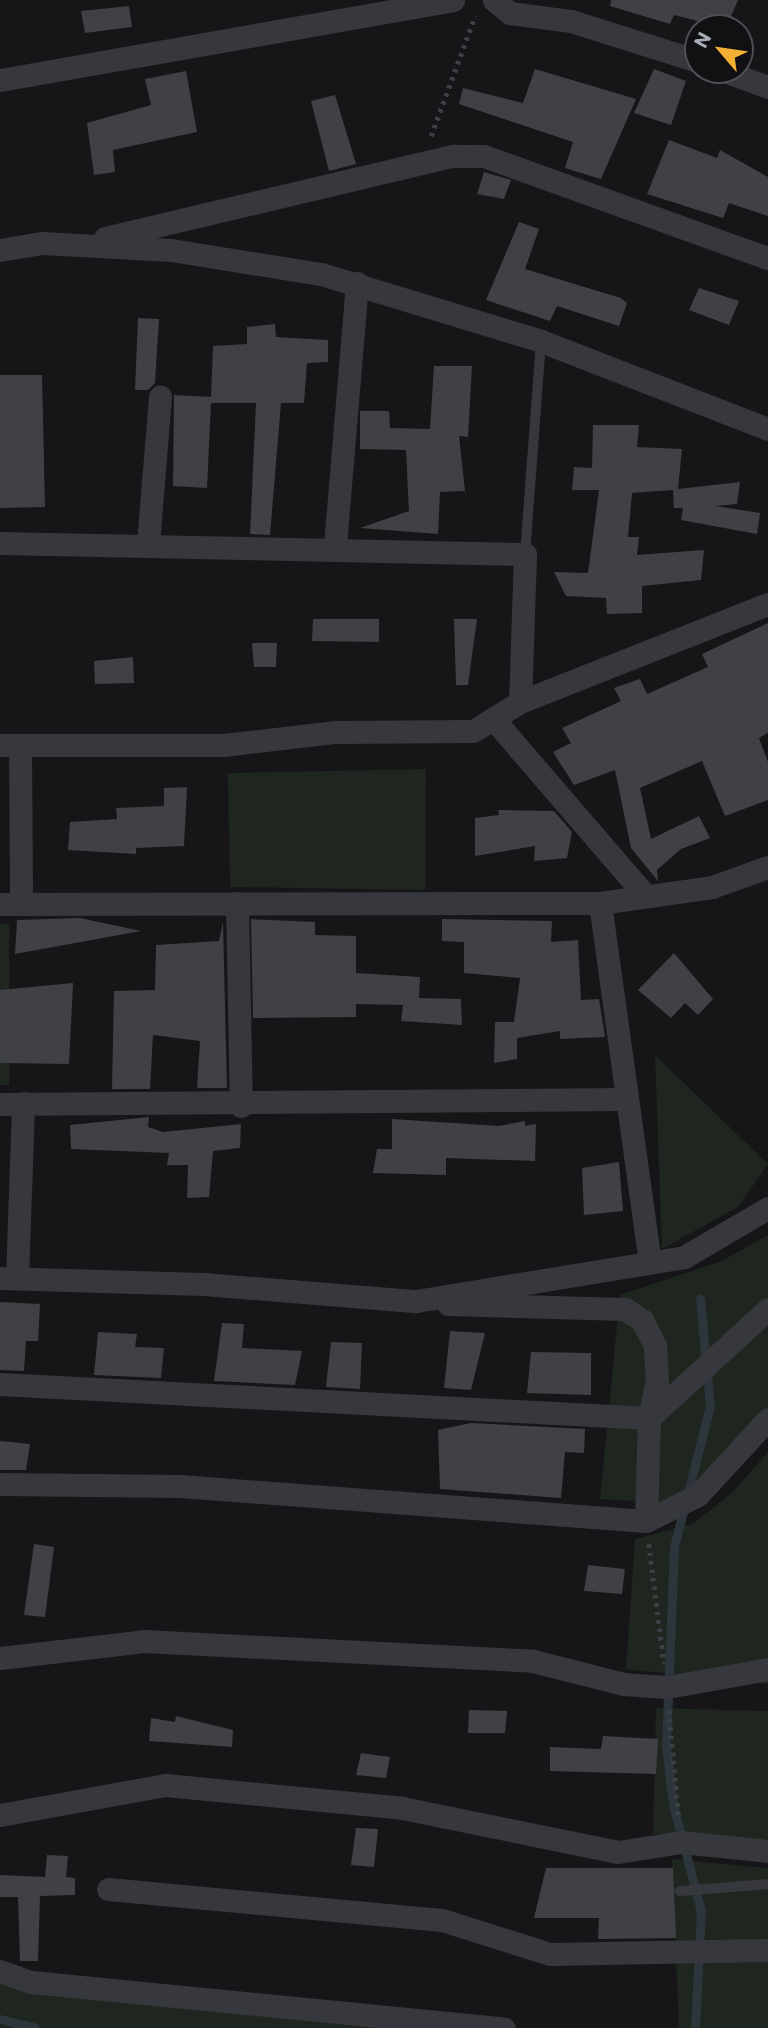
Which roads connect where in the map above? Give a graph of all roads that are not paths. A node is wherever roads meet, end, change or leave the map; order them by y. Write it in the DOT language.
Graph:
graph roads {
  1 [pos="453,0"];
  2 [pos="485,6"];
  3 [pos="684,57"];
  4 [pos="0,80"];
  5 [pos="75,244"];
  6 [pos="0,250"];
  7 [pos="768,258"];
  8 [pos="357,283"];
  9 [pos="541,341"];
  10 [pos="160,396"];
  11 [pos="768,429"];
  12 [pos="0,543"];
  13 [pos="148,543"];
  14 [pos="335,545"];
  15 [pos="525,554"];
  16 [pos="768,604"];
  17 [pos="520,702"];
  18 [pos="496,722"];
  19 [pos="10,745"];
  20 [pos="768,867"];
  21 [pos="645,895"];
  22 [pos="10,903"];
  23 [pos="237,903"];
  24 [pos="600,903"];
  25 [pos="626,1099"];
  26 [pos="23,1103"];
  27 [pos="0,1104"];
  28 [pos="241,1106"];
  29 [pos="768,1208"];
  30 [pos="650,1263"];
  31 [pos="9,1278"];
  32 [pos="416,1301"];
  33 [pos="768,1309"];
  34 [pos="0,1384"];
  35 [pos="649,1418"];
  36 [pos="768,1419"];
  37 [pos="0,1484"];
  38 [pos="646,1521"];
  39 [pos="0,1658"];
  40 [pos="768,1669"];
  41 [pos="0,1815"];
  42 [pos="768,1851"];
  43 [pos="768,1884"];
  44 [pos="108,1889"];
  45 [pos="680,1891"];
  46 [pos="768,1950"];
  47 [pos="0,1971"];
  48 [pos="505,2028"];
  1 -- 4 [label="street"];
  2 -- 3 [label="street"];
  5 -- 6 [label="street"];
  5 -- 7 [label="street"];
  5 -- 8 [label="street"];
  8 -- 9 [label="street"];
  8 -- 14 [label="street"];
  9 -- 11 [label="street"];
  9 -- 15 [label="lane"];
  10 -- 13 [label="street"];
  12 -- 13 [label="street"];
  13 -- 14 [label="street"];
  14 -- 15 [label="street"];
  15 -- 17 [label="street"];
  16 -- 17 [label="street"];
  17 -- 18 [label="street"];
  18 -- 19 [label="street"];
  18 -- 21 [label="street"];
  19 -- 22 [label="street"];
  20 -- 21 [label="street"];
  21 -- 24 [label="street"];
  22 -- 23 [label="street"];
  23 -- 24 [label="street"];
  23 -- 28 [label="street"];
  24 -- 25 [label="street"];
  25 -- 28 [label="street"];
  25 -- 30 [label="street"];
  26 -- 27 [label="street"];
  26 -- 28 [label="street"];
  26 -- 31 [label="street"];
  29 -- 30 [label="street"];
  30 -- 32 [label="street"];
  31 -- 32 [label="street"];
  32 -- 35 [label="street"];
  33 -- 35 [label="street"];
  34 -- 35 [label="street"];
  35 -- 38 [label="street"];
  36 -- 38 [label="street"];
  37 -- 38 [label="street"];
  39 -- 40 [label="street"];
  41 -- 42 [label="street"];
  43 -- 45 [label="lane"];
  44 -- 46 [label="street"];
  47 -- 48 [label="street"];
}
